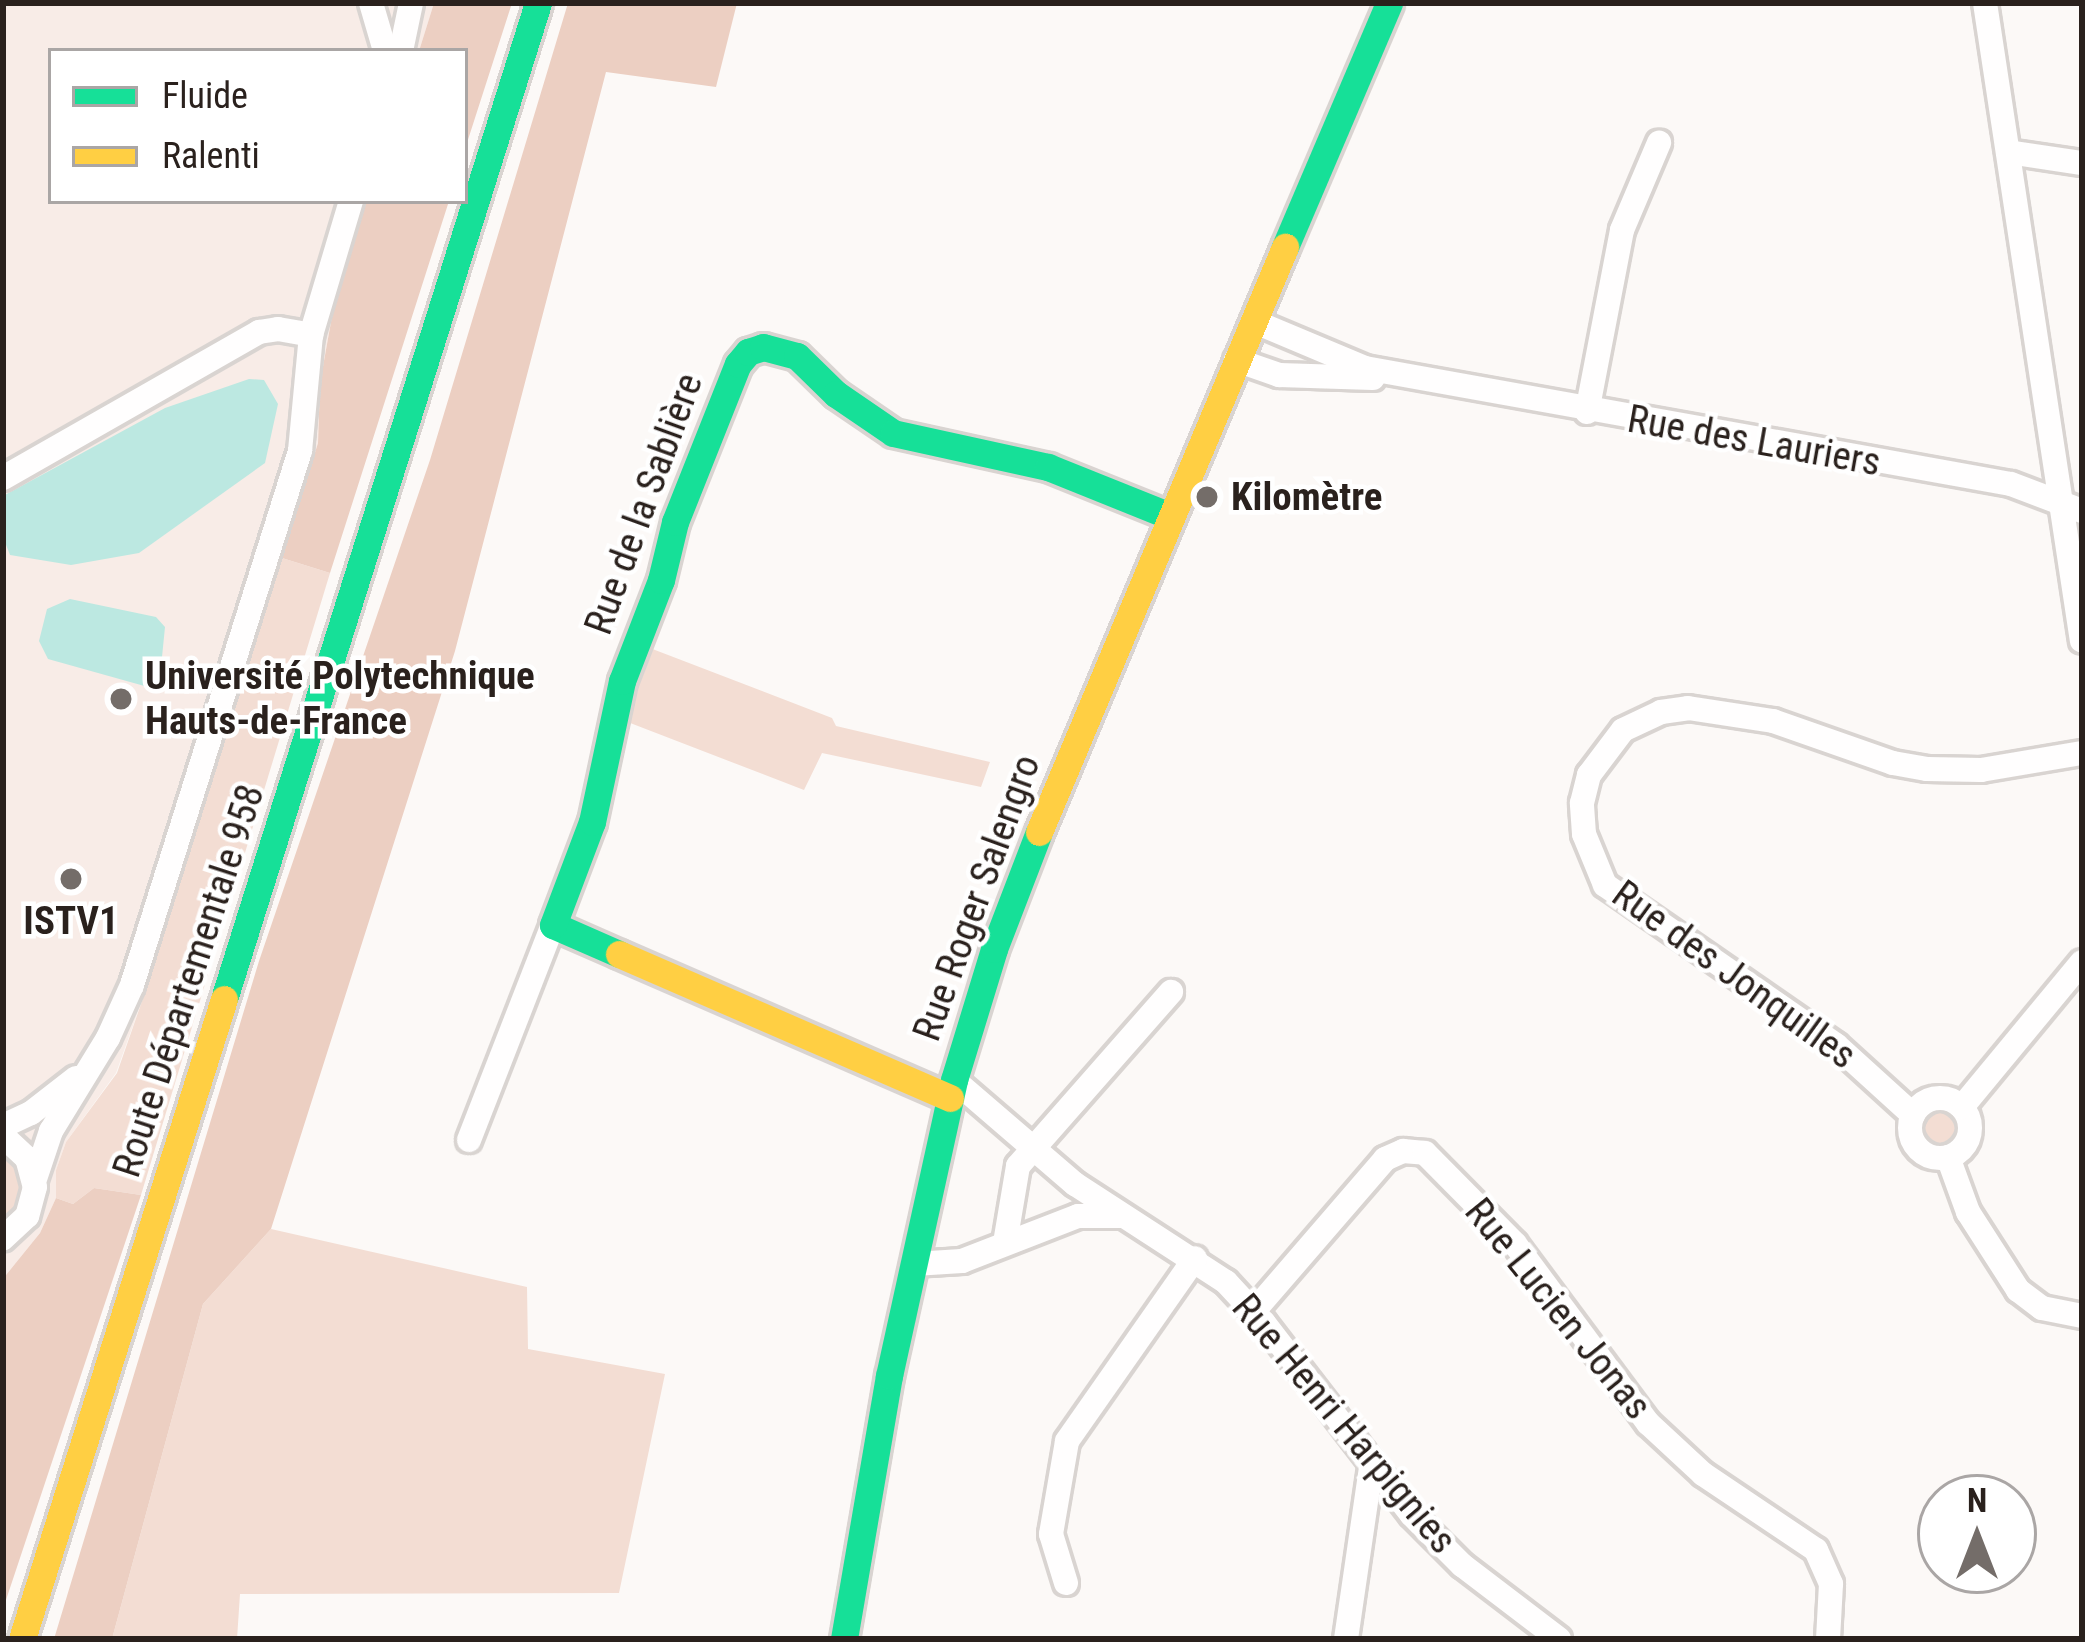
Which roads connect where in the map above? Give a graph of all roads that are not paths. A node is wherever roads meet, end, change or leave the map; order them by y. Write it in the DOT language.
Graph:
graph roads {
  1 [pos="371,3"];
  2 [pos="411,3"];
  3 [pos="538,3"];
  4 [pos="1389,3"];
  5 [pos="1985,3"];
  6 [pos="384,48"];
  7 [pos="402,48"];
  8 [pos="1659,143"];
  9 [pos="2008,152"];
  10 [pos="2082,163"];
  11 [pos="350,204"];
  12 [pos="1252,320"];
  13 [pos="311,335"];
  14 [pos="1236,360"];
  15 [pos="1423,382"];
  16 [pos="1587,412"];
  17 [pos="3,478"];
  18 [pos="2070,506"];
  19 [pos="1170,516"];
  20 [pos="2082,641"];
  21 [pos="2082,753"];
  22 [pos="553,926"];
  23 [pos="2082,962"];
  24 [pos="1171,992"];
  25 [pos="92,1064"];
  26 [pos="952,1089"];
  27 [pos="1962,1106"];
  28 [pos="1913,1115"];
  29 [pos="3,1126"];
  30 [pos="3,1136"];
  31 [pos="470,1140"];
  32 [pos="1035,1147"];
  33 [pos="1948,1157"];
  34 [pos="34,1180"];
  35 [pos="1125,1217"];
  36 [pos="4,1238"];
  37 [pos="1005,1244"];
  38 [pos="1196,1258"];
  39 [pos="914,1264"];
  40 [pos="1254,1311"];
  41 [pos="2082,1316"];
  42 [pos="1371,1467"];
  43 [pos="1066,1583"];
  44 [pos="22,1639"];
  45 [pos="844,1639"];
  46 [pos="1346,1639"];
  47 [pos="1559,1639"];
  48 [pos="1828,1639"];
  1 -- 6 [label="street"];
  2 -- 7 [label="street"];
  3 -- 44 [label="street, Route Départementale 958"];
  4 -- 12 [label="street, Rue Roger Salengro"];
  5 -- 9 [label="street"];
  8 -- 16 [label="street"];
  9 -- 10 [label="street"];
  9 -- 18 [label="street"];
  11 -- 13 [label="street"];
  12 -- 14 [label="street, Rue Roger Salengro"];
  12 -- 15 [label="street, Rue des Lauriers"];
  13 -- 17 [label="street"];
  13 -- 25 [label="street"];
  14 -- 15 [label="street, Rue des Lauriers"];
  14 -- 19 [label="street, Rue Roger Salengro"];
  15 -- 16 [label="street, Rue des Lauriers"];
  16 -- 18 [label="street, Rue des Lauriers"];
  18 -- 20 [label="street"];
  19 -- 22 [label="street, Rue de la Sablière"];
  19 -- 26 [label="street, Rue Roger Salengro"];
  21 -- 28 [label="street, Rue des Jonquilles"];
  22 -- 26 [label="street"];
  22 -- 31 [label="street, Rue de la Sablière"];
  23 -- 27 [label="street"];
  24 -- 32 [label="street"];
  25 -- 29 [label="street"];
  25 -- 34 [label="street"];
  26 -- 32 [label="street, Rue Henri Harpignies"];
  26 -- 39 [label="street, Rue Roger Salengro"];
  27 -- 28 [label="street"];
  27 -- 33 [label="street"];
  28 -- 33 [label="street"];
  30 -- 34 [label="street"];
  32 -- 35 [label="street, Rue Henri Harpignies"];
  32 -- 37 [label="street"];
  33 -- 41 [label="street"];
  34 -- 36 [label="street"];
  35 -- 37 [label="street"];
  35 -- 38 [label="street, Rue Henri Harpignies"];
  37 -- 39 [label="street"];
  38 -- 40 [label="street, Rue Henri Harpignies"];
  38 -- 43 [label="street"];
  39 -- 45 [label="street, Rue Roger Salengro"];
  40 -- 42 [label="street, Rue Henri Harpignies"];
  40 -- 48 [label="street, Rue Lucien Jonas"];
  42 -- 46 [label="street"];
  42 -- 47 [label="street, Rue Henri Harpignies"];
}
